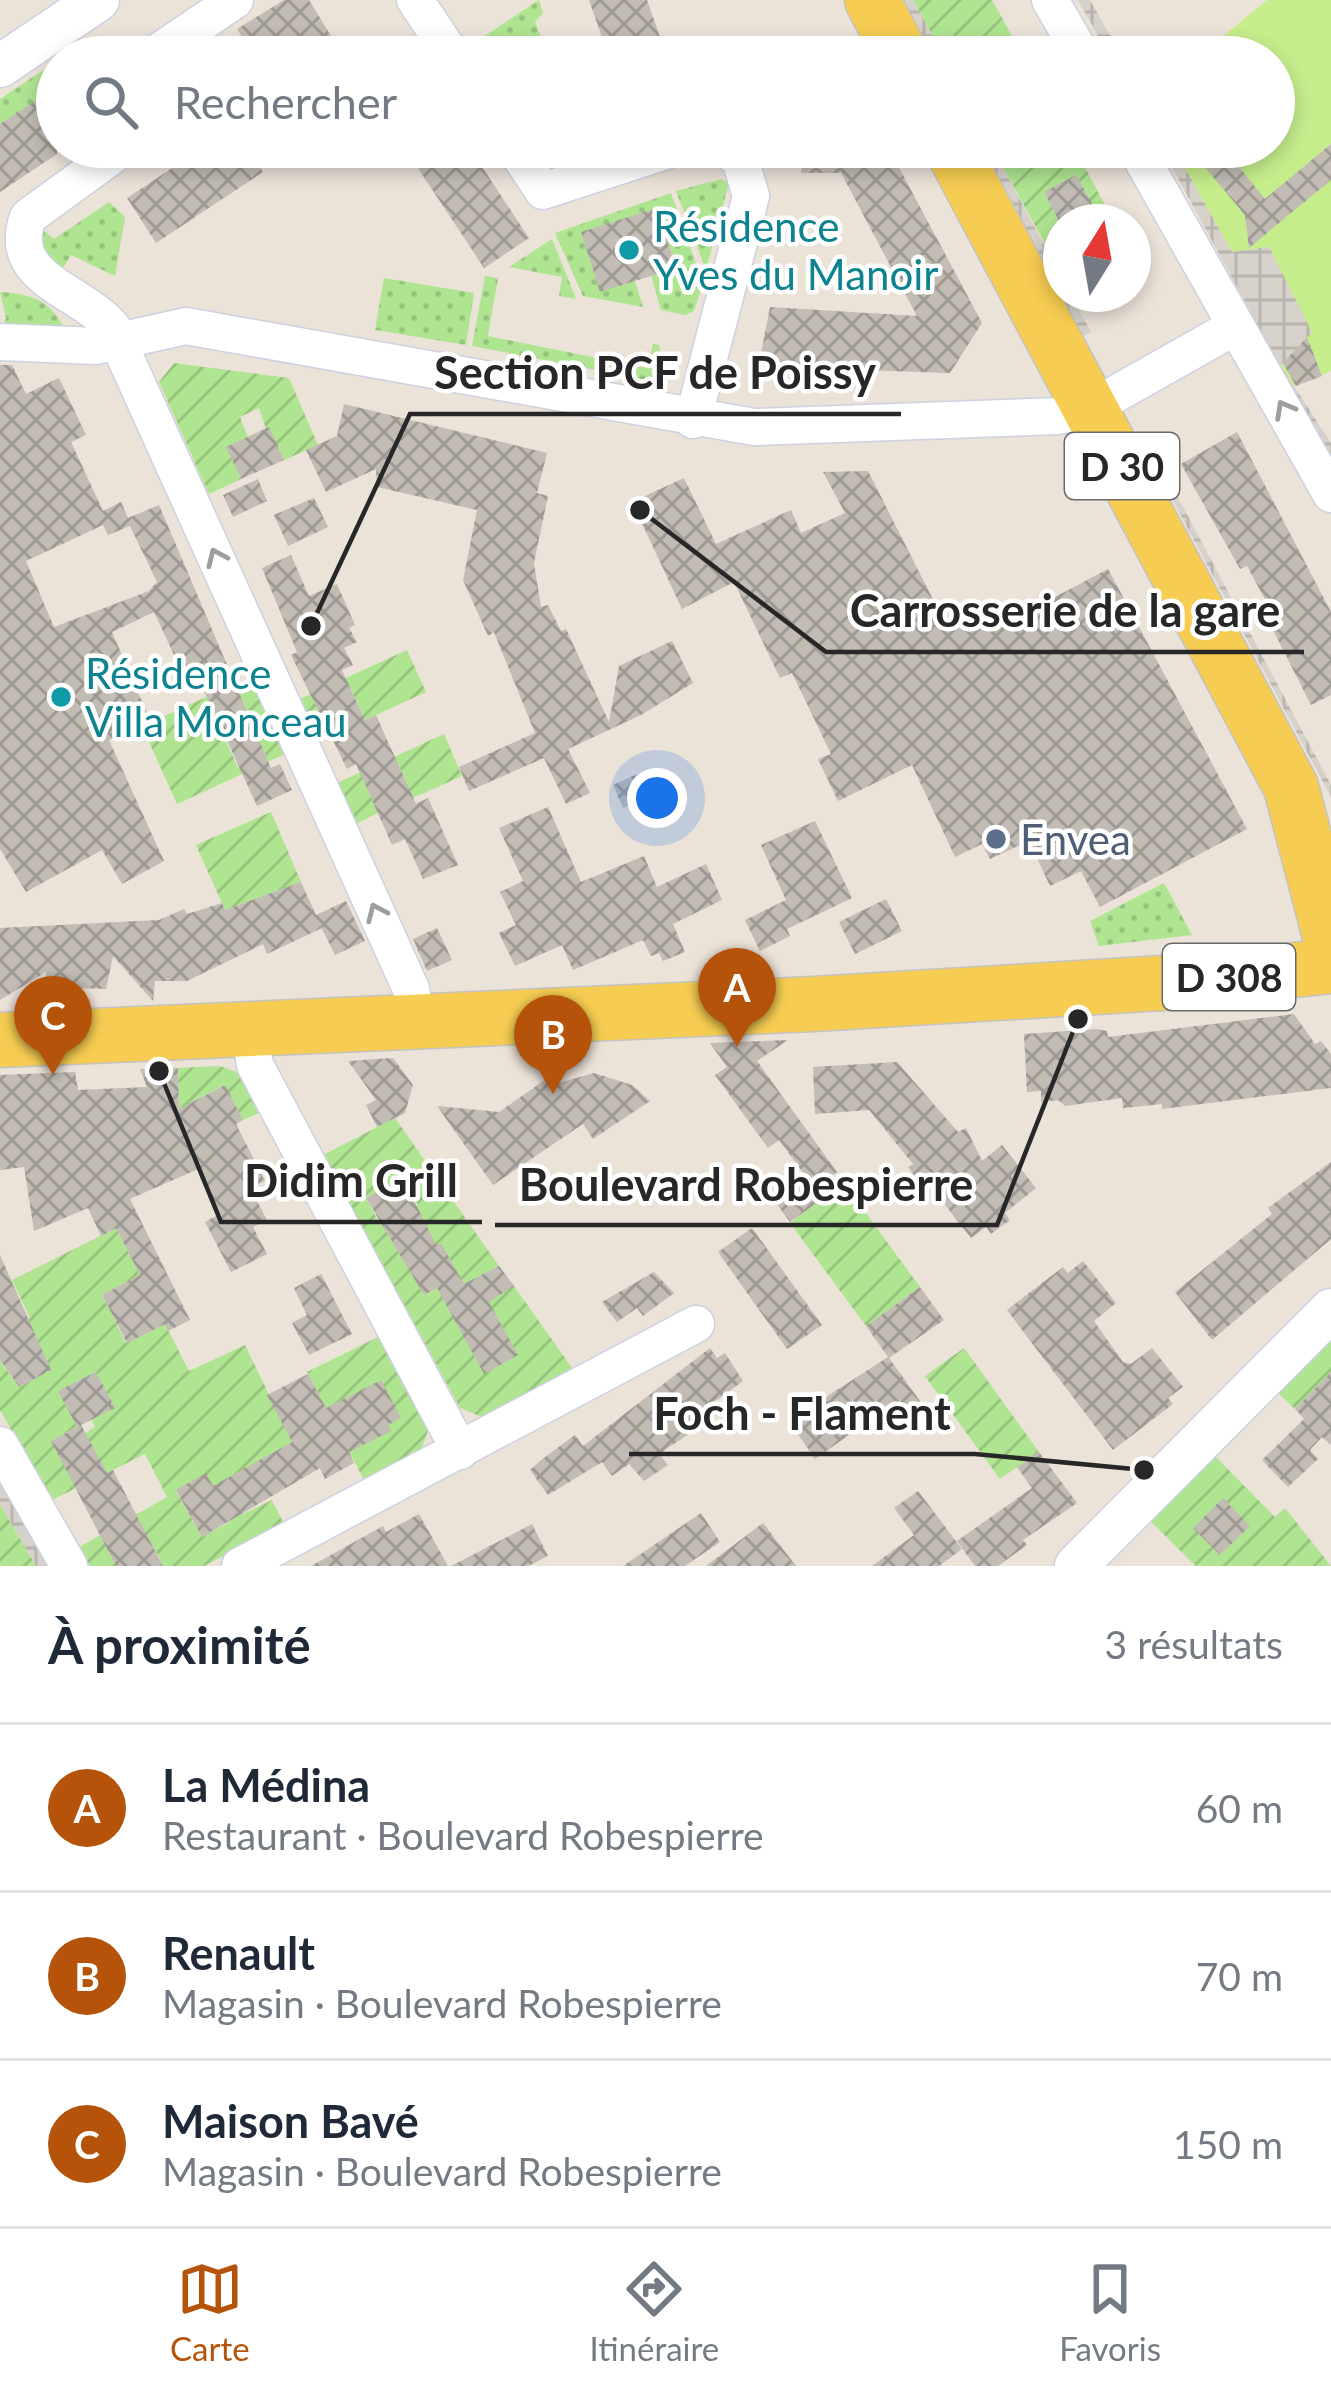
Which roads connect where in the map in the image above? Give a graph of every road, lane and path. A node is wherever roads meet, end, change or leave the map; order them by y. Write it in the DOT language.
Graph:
graph roads {
  1 [pos="98,0"];
  2 [pos="235,0"];
  3 [pos="415,0"];
  4 [pos="872,0"];
  5 [pos="1050,0"];
  6 [pos="45,36"];
  7 [pos="190,36"];
  8 [pos="439,36"];
  9 [pos="891,36"];
  10 [pos="1071,36"];
  11 [pos="36,42"];
  12 [pos="0,66"];
  13 [pos="95,168"];
  14 [pos="528,168"];
  15 [pos="613,168"];
  16 [pos="743,168"];
  17 [pos="962,168"];
  18 [pos="1147,168"];
  19 [pos="1236,326"];
  20 [pos="0,342"];
  21 [pos="124,343"];
  22 [pos="1091,408"];
  23 [pos="693,420"];
  24 [pos="1331,494"];
  25 [pos="1291,787"];
  26 [pos="1331,838"];
  27 [pos="1331,939"];
  28 [pos="1331,966"];
  29 [pos="1127,982"];
  30 [pos="417,1021"];
  31 [pos="249,1028"];
  32 [pos="0,1040"];
  33 [pos="1331,1310"];
  34 [pos="696,1324"];
  35 [pos="0,1445"];
  36 [pos="460,1450"];
  37 [pos="69,1566"];
  38 [pos="240,1566"];
  39 [pos="1076,1566"];
  1 -- 6 [label="street"];
  2 -- 7 [label="street"];
  3 -- 8 [label="street"];
  4 -- 9 [label="main road"];
  5 -- 10 [label="street"];
  11 -- 12 [label="street"];
  13 -- 21 [label="street"];
  14 -- 15 [label="street"];
  16 -- 23 [label="street"];
  17 -- 22 [label="main road, D 30"];
  18 -- 19 [label="street"];
  19 -- 22 [label="street"];
  24 -- 19 [label="street, one-way"];
  20 -- 21 [label="street"];
  21 -- 23 [label="street"];
  30 -- 21 [label="street, one-way"];
  22 -- 23 [label="street"];
  22 -- 25 [label="main road, D 30"];
  25 -- 26 [label="main road"];
  25 -- 27 [label="main road, D 30"];
  27 -- 29 [label="main road, D 30"];
  28 -- 29 [label="main road, D 308"];
  29 -- 30 [label="main road, D 308"];
  30 -- 31 [label="main road, D 308"];
  31 -- 32 [label="main road, D 308"];
  31 -- 36 [label="street"];
  33 -- 39 [label="street"];
  34 -- 36 [label="street"];
  35 -- 37 [label="street"];
  36 -- 38 [label="street"];
}
